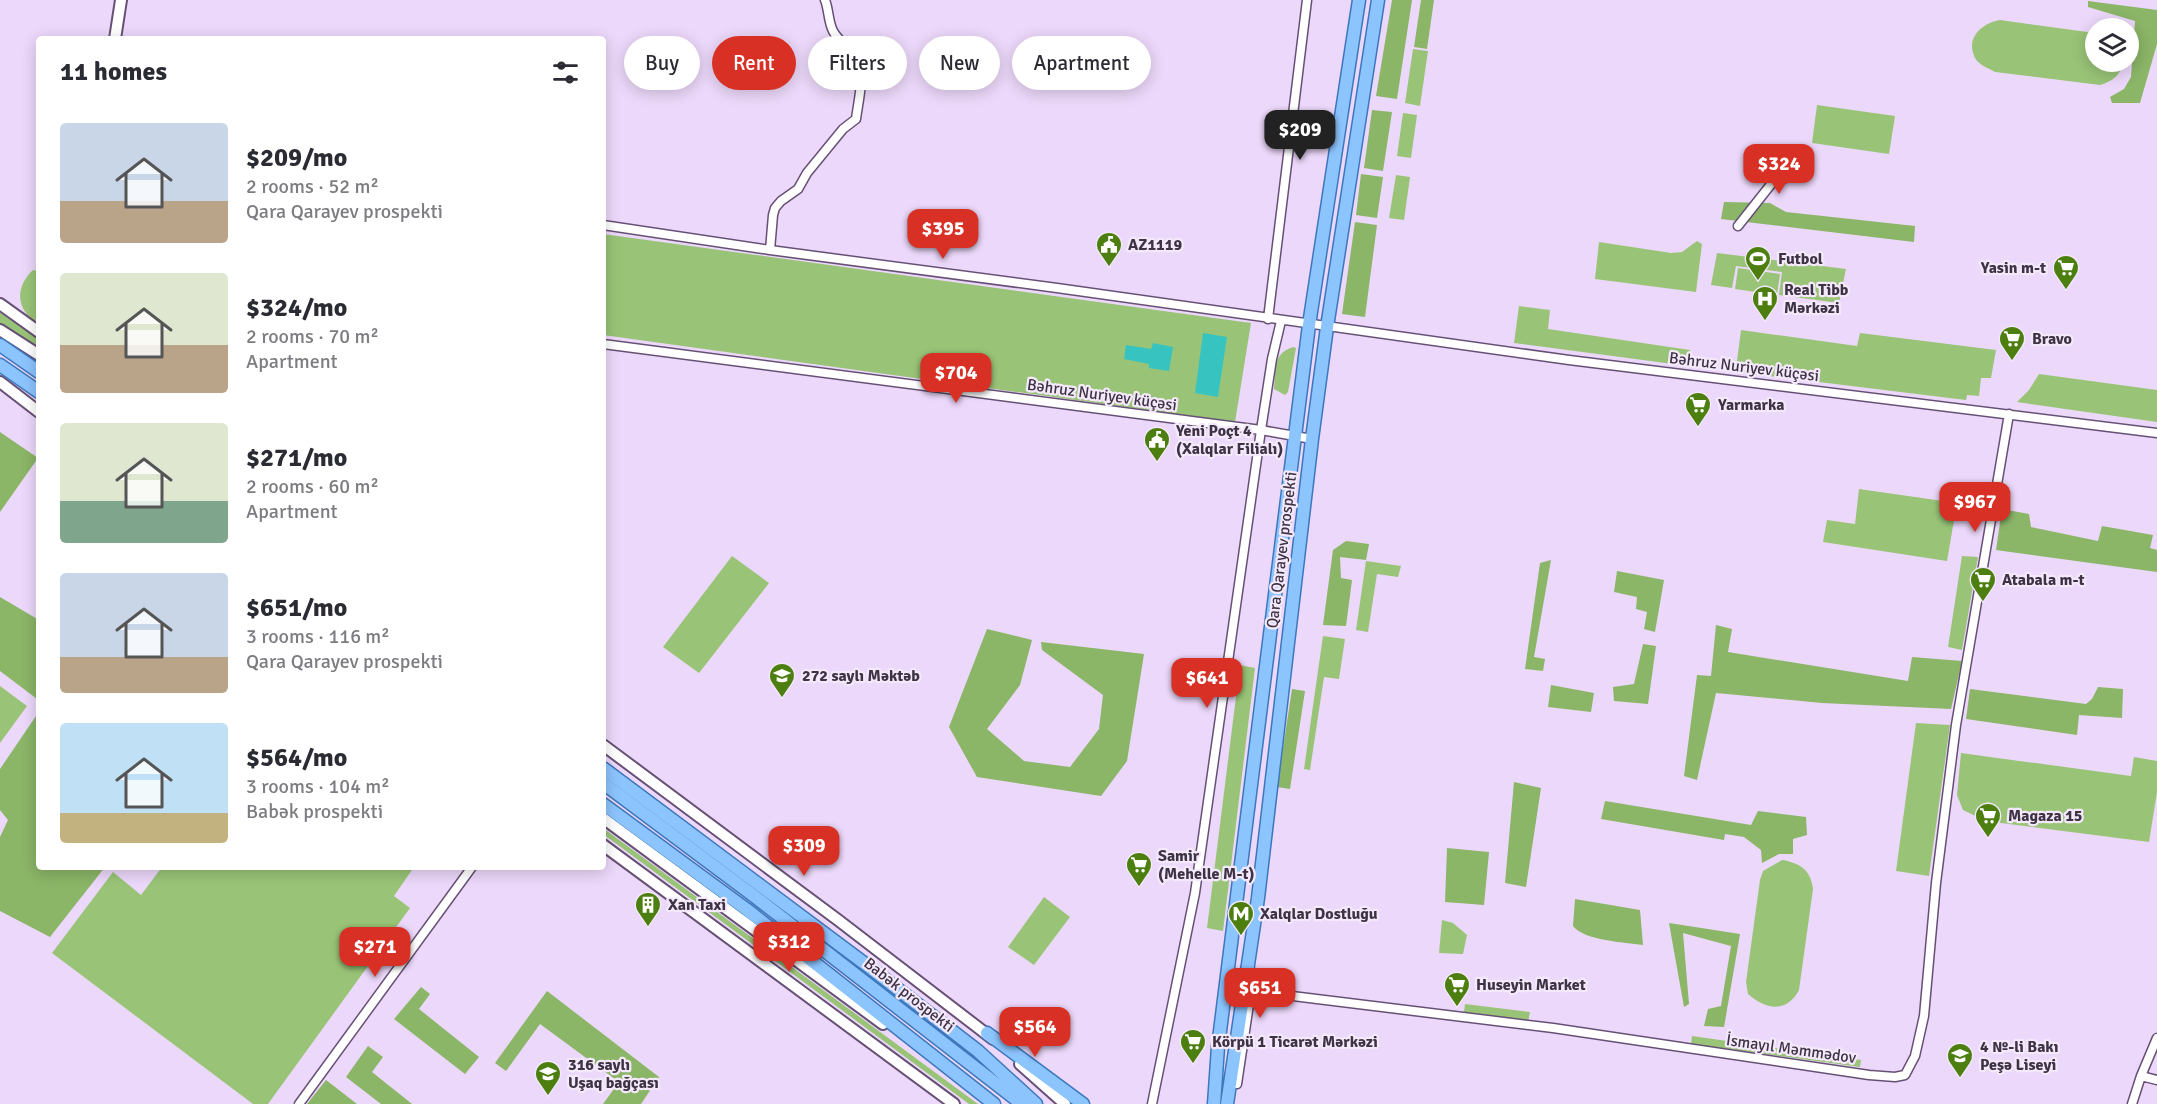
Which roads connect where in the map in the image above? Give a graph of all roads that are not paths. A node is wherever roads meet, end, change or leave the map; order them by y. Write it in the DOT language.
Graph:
graph roads {
  1 [pos="121,0"];
  2 [pos="825,0"];
  3 [pos="1307,0"];
  4 [pos="1359,0"];
  5 [pos="1378,0"];
  6 [pos="115,36"];
  7 [pos="1788,156"];
  8 [pos="606,225"];
  9 [pos="1738,226"];
  10 [pos="770,250"];
  11 [pos="0,304"];
  12 [pos="1268,319"];
  13 [pos="1281,321"];
  14 [pos="1308,325"];
  15 [pos="1327,327"];
  16 [pos="0,330"];
  17 [pos="36,330"];
  18 [pos="606,344"];
  19 [pos="0,345"];
  20 [pos="36,353"];
  21 [pos="0,365"];
  22 [pos="36,370"];
  23 [pos="0,384"];
  24 [pos="36,390"];
  25 [pos="36,410"];
  26 [pos="2008,414"];
  27 [pos="1261,430"];
  28 [pos="2157,433"];
  29 [pos="1294,436"];
  30 [pos="1312,439"];
  31 [pos="606,747"];
  32 [pos="606,770"];
  33 [pos="606,785"];
  34 [pos="606,806"];
  35 [pos="606,820"];
  36 [pos="606,847"];
  37 [pos="470,870"];
  38 [pos="1250,952"];
  39 [pos="1251,991"];
  40 [pos="987,1033"];
  41 [pos="1237,1034"];
  42 [pos="2157,1038"];
  43 [pos="1218,1047"];
  44 [pos="2141,1076"];
  45 [pos="2157,1080"];
  46 [pos="1237,1084"];
  47 [pos="300,1104"];
  48 [pos="954,1104"];
  49 [pos="993,1104"];
  50 [pos="1022,1104"];
  51 [pos="1036,1104"];
  52 [pos="1065,1104"];
  53 [pos="1083,1104"];
  54 [pos="1152,1104"];
  55 [pos="1208,1104"];
  56 [pos="1214,1104"];
  57 [pos="1227,1104"];
  58 [pos="1234,1104"];
  59 [pos="2132,1104"];
  1 -- 6 [label="main road"];
  2 -- 10 [label="street"];
  3 -- 12 [label="street"];
  4 -- 14 [label="main road, Qara Qarayev prospekti"];
  5 -- 15 [label="main road, Qara Qarayev prospekti"];
  7 -- 9 [label="street"];
  8 -- 10 [label="street"];
  10 -- 12 [label="street"];
  11 -- 17 [label="main road"];
  12 -- 13 [label="street"];
  13 -- 14 [label="street"];
  13 -- 27 [label="street"];
  14 -- 15 [label="street, Bəhruz Nuriyev küçəsi"];
  14 -- 29 [label="main road, Qara Qarayev prospekti"];
  15 -- 26 [label="street, Bəhruz Nuriyev küçəsi"];
  15 -- 30 [label="main road, Qara Qarayev prospekti"];
  16 -- 20 [label="main road"];
  18 -- 27 [label="street, Bəhruz Nuriyev küçəsi"];
  19 -- 22 [label="main road"];
  21 -- 24 [label="main road"];
  23 -- 25 [label="main road"];
  26 -- 28 [label="street, Bəhruz Nuriyev küçəsi"];
  26 -- 39 [label="street, İsmayıl Məmmədov"];
  27 -- 29 [label="street, Bəhruz Nuriyev küçəsi"];
  27 -- 54 [label="street"];
  29 -- 30 [label="street, Bəhruz Nuriyev küçəsi"];
  29 -- 43 [label="main road, Qara Qarayev prospekti"];
  30 -- 38 [label="main road, Qara Qarayev prospekti"];
  31 -- 40 [label="main road, Babək prospekti"];
  32 -- 51 [label="main road"];
  33 -- 50 [label="main road, Babək prospekti"];
  34 -- 49 [label="main road, Babək prospekti"];
  35 -- 49 [label="main road"];
  36 -- 48 [label="main road"];
  37 -- 47 [label="street"];
  38 -- 39 [label="street"];
  38 -- 41 [label="main road, Qara Qarayev prospekti"];
  39 -- 46 [label="street"];
  40 -- 52 [label="main road, Babək prospekti"];
  40 -- 53 [label="main road"];
  41 -- 46 [label="main road"];
  41 -- 57 [label="main road, Qara Qarayev prospekti"];
  42 -- 44 [label="street"];
  43 -- 55 [label="main road"];
  43 -- 56 [label="main road, Qara Qarayev prospekti"];
  44 -- 45 [label="street"];
  44 -- 59 [label="street"];
  46 -- 58 [label="main road"];
}
